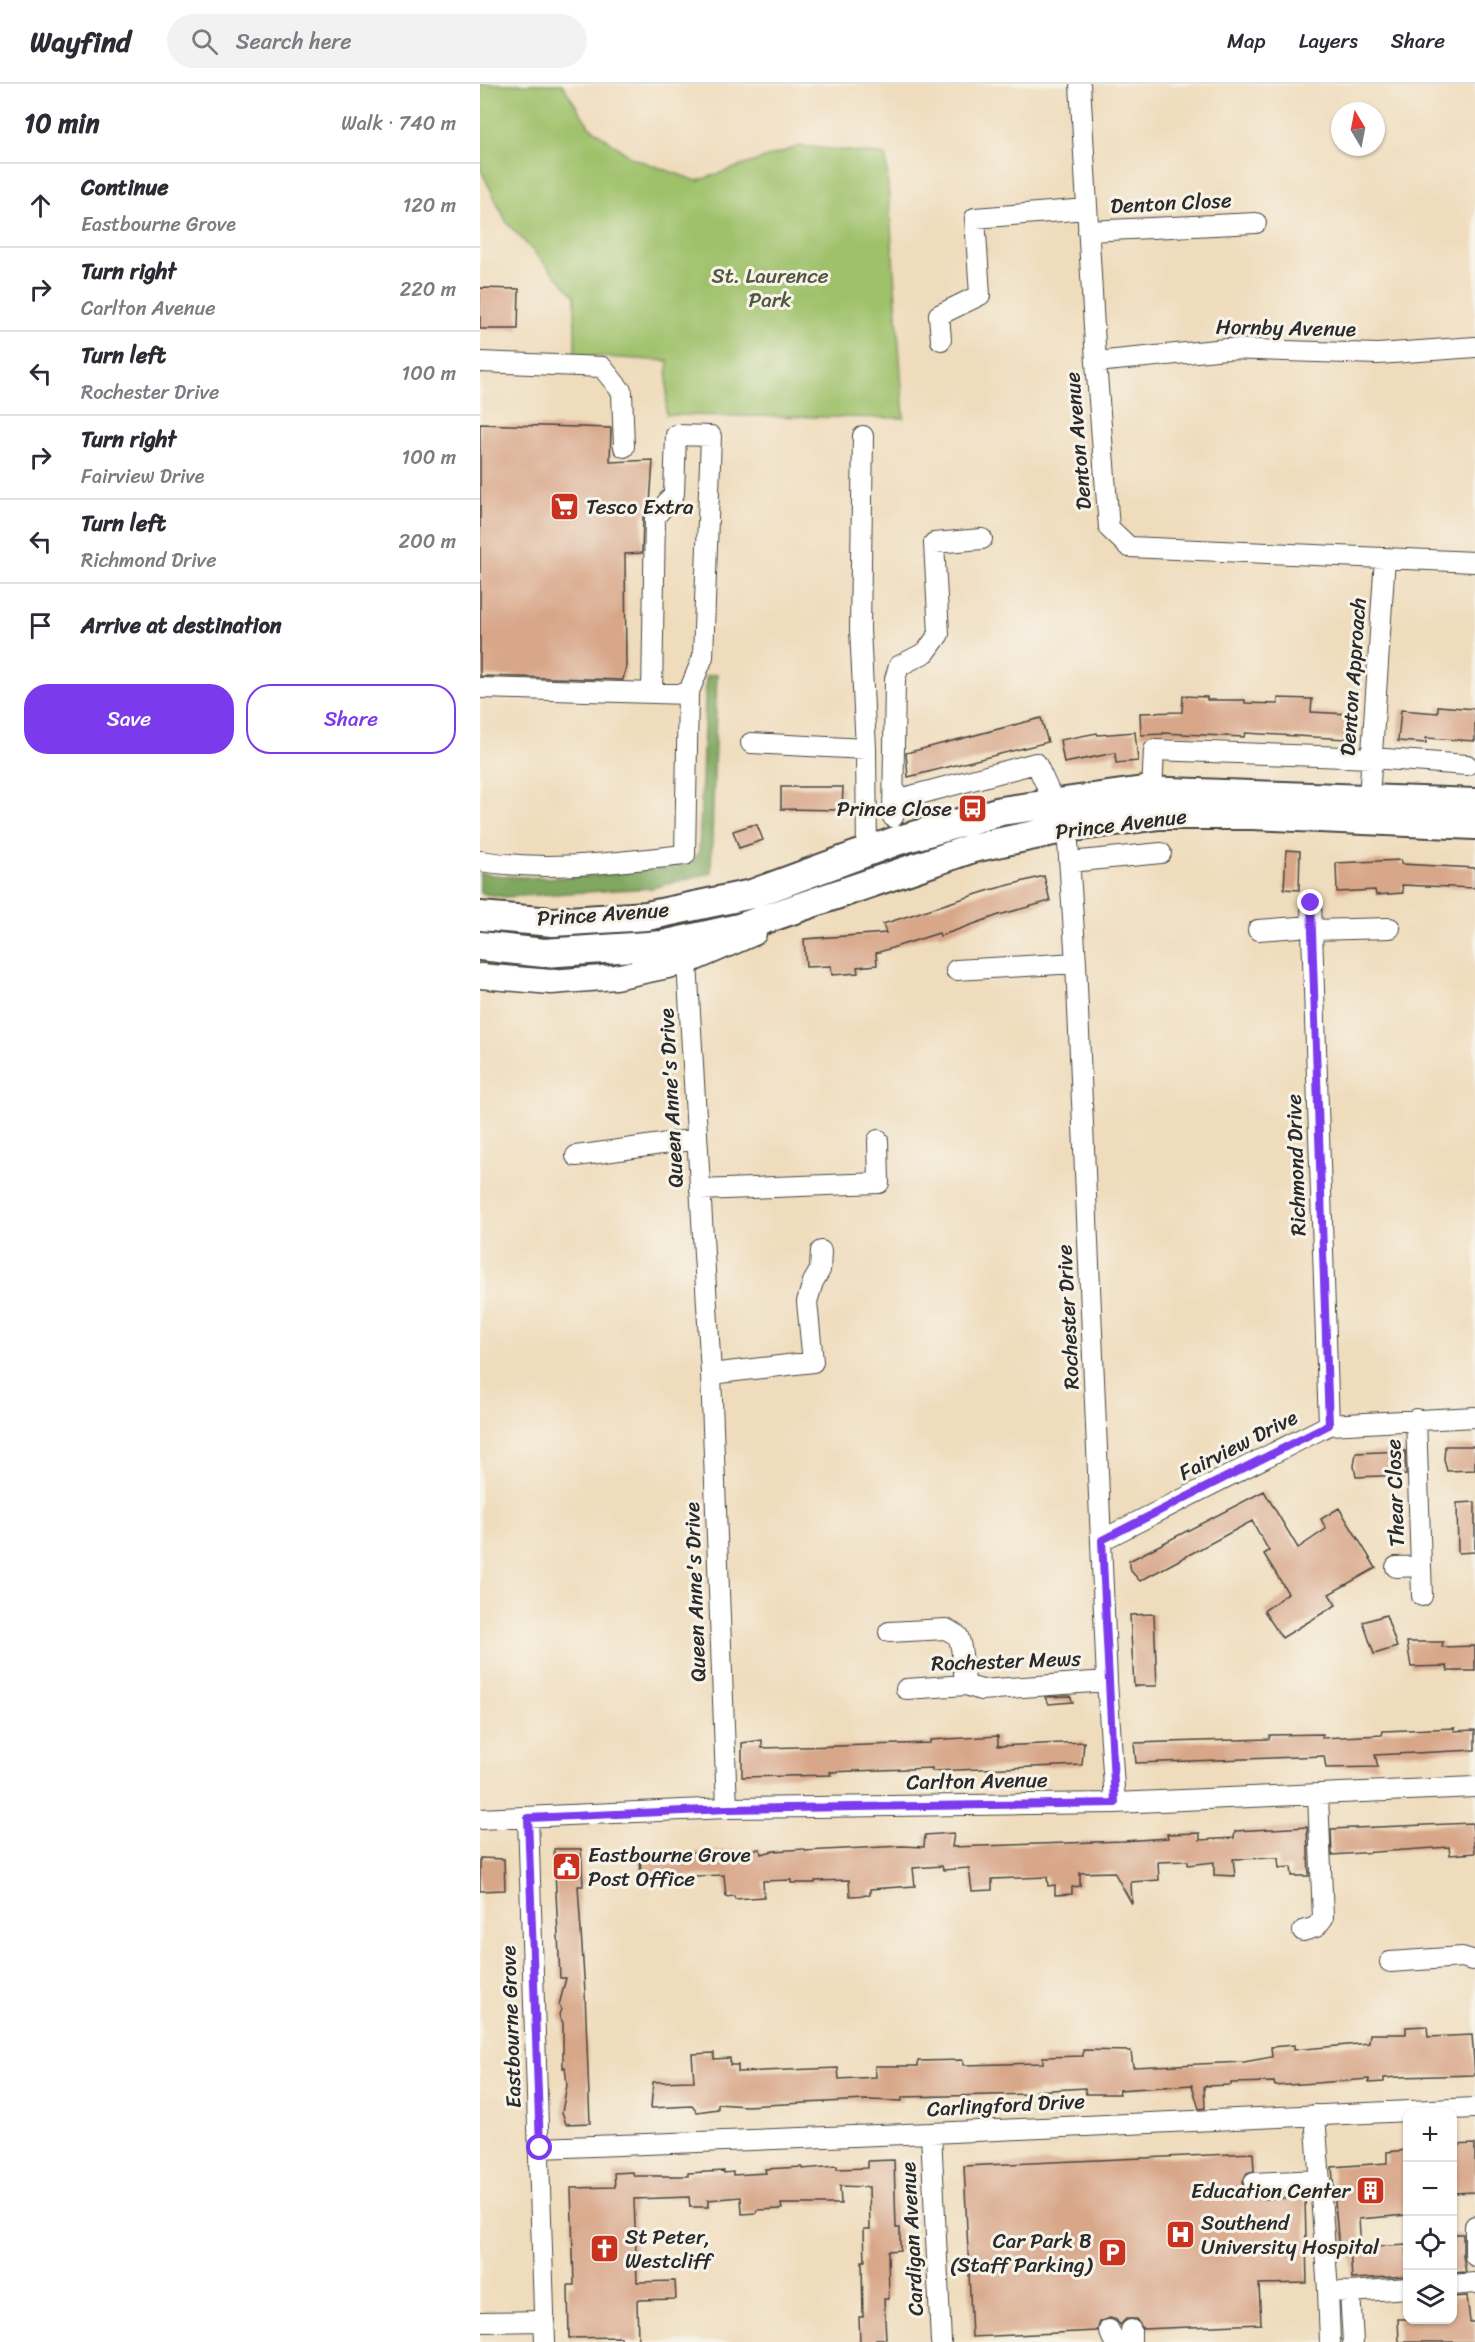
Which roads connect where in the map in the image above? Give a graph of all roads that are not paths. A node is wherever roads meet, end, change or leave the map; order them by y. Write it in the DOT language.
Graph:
graph roads {
  1 [pos="1080,84"];
  2 [pos="1087,209"];
  3 [pos="1257,223"];
  4 [pos="1088,231"];
  5 [pos="941,340"];
  6 [pos="1475,347"];
  7 [pos="1096,362"];
  8 [pos="480,363"];
  9 [pos="862,436"];
  10 [pos="624,447"];
  11 [pos="982,538"];
  12 [pos="1385,558"];
  13 [pos="1475,562"];
  14 [pos="480,688"];
  15 [pos="652,693"];
  16 [pos="688,694"];
  17 [pos="751,742"];
  18 [pos="866,749"];
  19 [pos="1372,758"];
  20 [pos="1467,765"];
  21 [pos="1152,792"];
  22 [pos="1369,798"];
  23 [pos="1054,802"];
  24 [pos="1475,803"];
  25 [pos="1475,825"];
  26 [pos="894,828"];
  27 [pos="1067,828"];
  28 [pos="867,852"];
  29 [pos="1161,853"];
  30 [pos="480,861"];
  31 [pos="1070,862"];
  32 [pos="847,891"];
  33 [pos="1311,903"];
  34 [pos="480,916"];
  35 [pos="1312,928"];
  36 [pos="1390,928"];
  37 [pos="1258,930"];
  38 [pos="480,946"];
  39 [pos="687,962"];
  40 [pos="1076,963"];
  41 [pos="956,970"];
  42 [pos="480,976"];
  43 [pos="697,1139"];
  44 [pos="878,1140"];
  45 [pos="576,1156"];
  46 [pos="700,1190"];
  47 [pos="821,1251"];
  48 [pos="711,1374"];
  49 [pos="1475,1417"];
  50 [pos="1416,1419"];
  51 [pos="1329,1425"];
  52 [pos="1102,1540"];
  53 [pos="1421,1566"];
  54 [pos="1396,1567"];
  55 [pos="1422,1596"];
  56 [pos="889,1632"];
  57 [pos="1107,1681"];
  58 [pos="966,1685"];
  59 [pos="906,1689"];
  60 [pos="1475,1787"];
  61 [pos="1318,1795"];
  62 [pos="1115,1803"];
  63 [pos="727,1809"];
  64 [pos="528,1818"];
  65 [pos="480,1819"];
  66 [pos="1304,1931"];
  67 [pos="1389,1962"];
  68 [pos="1474,1962"];
  69 [pos="1475,2108"];
  70 [pos="1315,2115"];
  71 [pos="931,2133"];
  72 [pos="540,2148"];
  73 [pos="1320,2181"];
  74 [pos="1254,2183"];
  75 [pos="1475,2226"];
  76 [pos="1475,2256"];
  77 [pos="1475,2283"];
  78 [pos="1457,2285"];
  79 [pos="1403,2288"];
  80 [pos="1328,2291"];
  81 [pos="1350,2292"];
  82 [pos="545,2321"];
  83 [pos="480,2322"];
  84 [pos="546,2342"];
  85 [pos="941,2342"];
  86 [pos="1330,2342"];
  87 [pos="1353,2342"];
  1 -- 2 [label="street, Denton Avenue"];
  2 -- 4 [label="street, Denton Avenue"];
  2 -- 5 [label="street"];
  3 -- 4 [label="street, Denton Close"];
  4 -- 7 [label="street, Denton Avenue"];
  6 -- 7 [label="street, Hornby Avenue"];
  7 -- 12 [label="street, Denton Avenue"];
  8 -- 10 [label="street"];
  9 -- 18 [label="street"];
  11 -- 26 [label="street"];
  12 -- 13 [label="street, Denton Avenue"];
  12 -- 19 [label="street, Denton Approach"];
  14 -- 15 [label="street"];
  15 -- 16 [label="street"];
  15 -- 16 [label="street"];
  16 -- 30 [label="street"];
  17 -- 18 [label="street"];
  18 -- 28 [label="street"];
  19 -- 20 [label="street, Prince Avenue"];
  19 -- 21 [label="street, Prince Avenue"];
  19 -- 22 [label="street, Denton Approach"];
  21 -- 22 [label="highway, Prince Avenue"];
  21 -- 23 [label="highway, Prince Avenue"];
  22 -- 24 [label="highway, Prince Avenue"];
  23 -- 26 [label="highway, Prince Avenue"];
  23 -- 26 [label="street, Prince Avenue"];
  25 -- 27 [label="highway, Prince Avenue"];
  26 -- 28 [label="highway, Prince Avenue"];
  27 -- 31 [label="street, Rochester Drive"];
  27 -- 32 [label="highway, Prince Avenue"];
  28 -- 34 [label="highway, Prince Avenue"];
  29 -- 31 [label="street"];
  31 -- 40 [label="street, Rochester Drive"];
  32 -- 38 [label="highway, Prince Avenue"];
  32 -- 39 [label="main road, Prince Avenue"];
  33 -- 35 [label="street, Richmond Drive"];
  35 -- 36 [label="street"];
  35 -- 37 [label="street"];
  35 -- 51 [label="street, Richmond Drive"];
  39 -- 42 [label="main road, Prince Avenue"];
  39 -- 43 [label="street, Queen Anne's Drive"];
  40 -- 41 [label="street"];
  40 -- 52 [label="street, Rochester Drive"];
  43 -- 45 [label="street"];
  43 -- 46 [label="street, Queen Anne's Drive"];
  44 -- 46 [label="street"];
  46 -- 48 [label="street, Queen Anne's Drive"];
  47 -- 48 [label="street"];
  48 -- 63 [label="street, Queen Anne's Drive"];
  49 -- 50 [label="street, Fairview Drive"];
  50 -- 51 [label="street, Fairview Drive"];
  50 -- 53 [label="street, Thear Close"];
  51 -- 52 [label="street, Fairview Drive"];
  52 -- 57 [label="street, Rochester Drive"];
  53 -- 54 [label="street, Thear Close"];
  53 -- 55 [label="street, Thear Close"];
  56 -- 58 [label="street"];
  57 -- 58 [label="street, Rochester Mews"];
  57 -- 62 [label="street, Rochester Drive"];
  58 -- 59 [label="street, Rochester Mews"];
  60 -- 61 [label="street, Carlton Avenue"];
  61 -- 62 [label="street, Carlton Avenue"];
  61 -- 66 [label="street"];
  62 -- 63 [label="street, Carlton Avenue"];
  63 -- 64 [label="street, Carlton Avenue"];
  64 -- 65 [label="street, Carlton Avenue"];
  64 -- 72 [label="street, Eastbourne Grove"];
  67 -- 68 [label="street"];
  69 -- 70 [label="street, Carlingford Drive"];
  70 -- 71 [label="street, Carlingford Drive"];
  70 -- 73 [label="street"];
  71 -- 72 [label="street, Carlingford Drive"];
  71 -- 85 [label="street, Cardigan Avenue"];
  72 -- 82 [label="street, Eastbourne Grove"];
  73 -- 74 [label="street"];
  73 -- 80 [label="street"];
  75 -- 76 [label="street"];
  77 -- 78 [label="street"];
  79 -- 81 [label="street"];
  80 -- 81 [label="street"];
  80 -- 86 [label="street"];
  81 -- 87 [label="street"];
  82 -- 83 [label="street"];
  82 -- 84 [label="street, Eastbourne Grove"];
}
